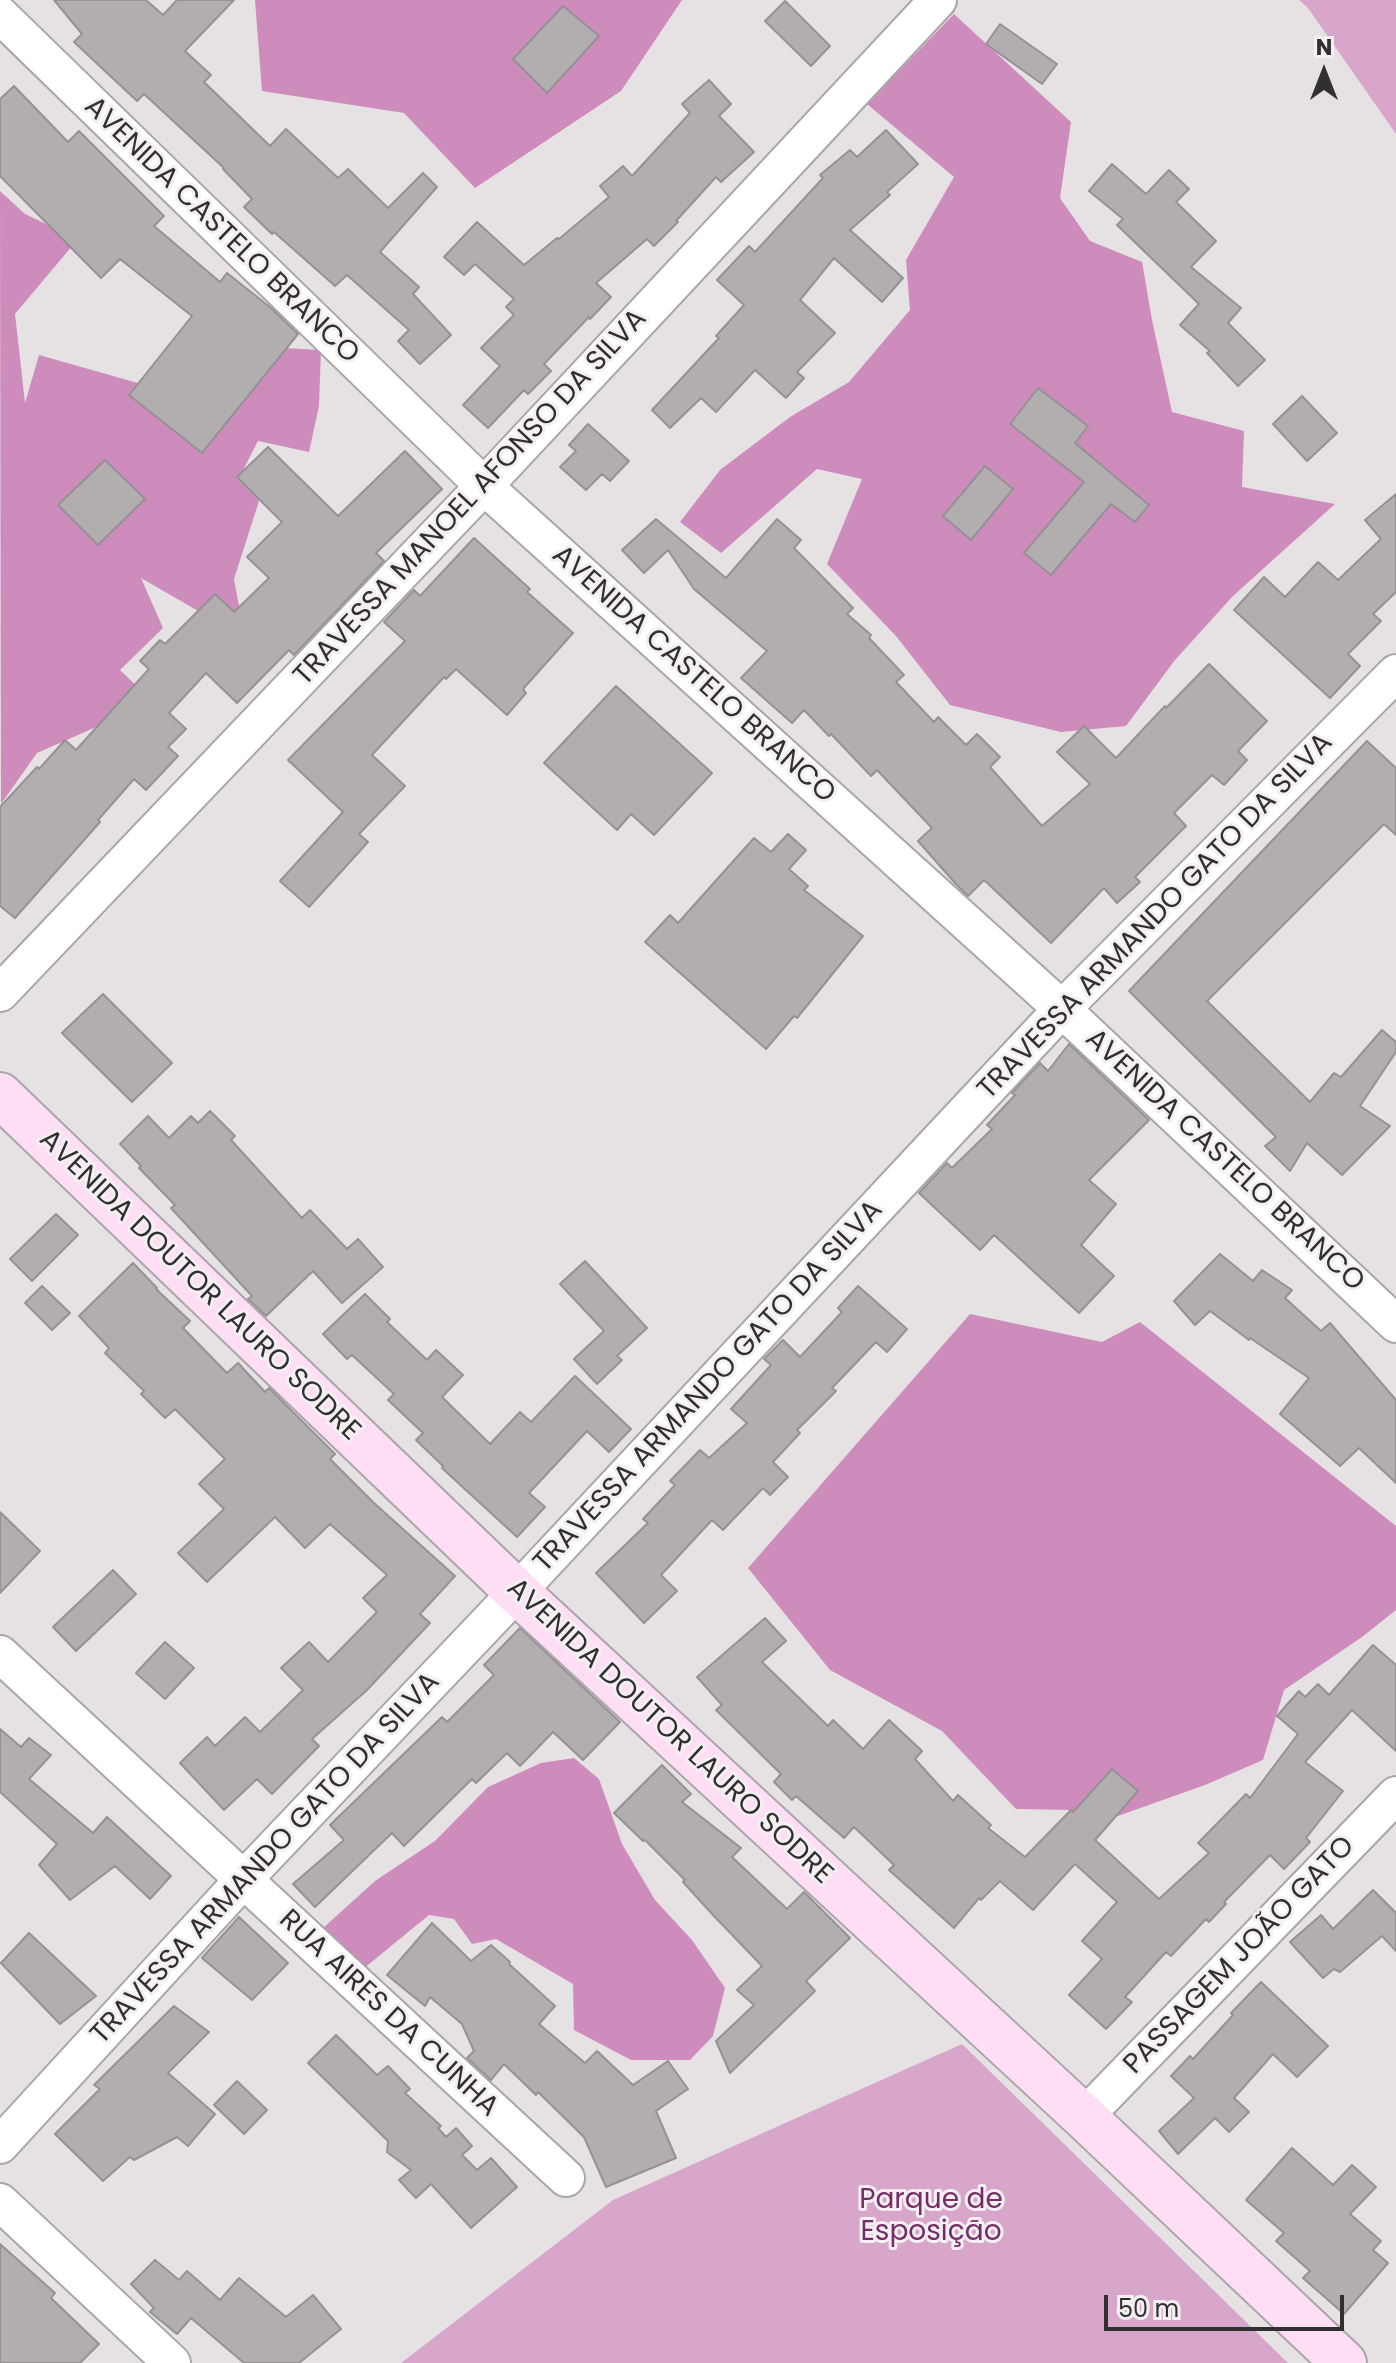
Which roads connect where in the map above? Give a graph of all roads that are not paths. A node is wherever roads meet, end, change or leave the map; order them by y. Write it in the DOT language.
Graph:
graph roads {
  1 [pos="938,0"];
  2 [pos="0,15"];
  3 [pos="484,486"];
  4 [pos="1396,673"];
  5 [pos="0,993"];
  6 [pos="1062,1009"];
  7 [pos="0,1095"];
  8 [pos="1396,1324"];
  9 [pos="517,1592"];
  10 [pos="0,1654"];
  11 [pos="1396,1795"];
  12 [pos="243,1880"];
  13 [pos="1084,2117"];
  14 [pos="0,2145"];
  15 [pos="566,2178"];
  16 [pos="0,2202"];
  17 [pos="172,2363"];
  18 [pos="1344,2363"];
  1 -- 3 [label="street, TRAVESSA MANOEL AFONSO DA SILVA"];
  2 -- 3 [label="street, AVENIDA CASTELO BRANCO"];
  3 -- 5 [label="street, TRAVESSA MANOEL AFONSO DA SILVA"];
  3 -- 6 [label="street, AVENIDA CASTELO BRANCO"];
  4 -- 6 [label="street, TRAVESSA ARMANDO GATO DA SILVA"];
  6 -- 8 [label="street, AVENIDA CASTELO BRANCO"];
  6 -- 9 [label="street, TRAVESSA ARMANDO GATO DA SILVA"];
  7 -- 9 [label="street, AVENIDA DOUTOR LAURO SODRE"];
  9 -- 12 [label="street, TRAVESSA ARMANDO GATO DA SILVA"];
  9 -- 13 [label="street, AVENIDA DOUTOR LAURO SODRE"];
  10 -- 12 [label="street, RUA AIRES DA CUNHA"];
  11 -- 13 [label="street, PASSAGEM JOÃO GATO"];
  12 -- 14 [label="street, TRAVESSA ARMANDO GATO DA SILVA"];
  12 -- 15 [label="street, RUA AIRES DA CUNHA"];
  13 -- 18 [label="street, AVENIDA DOUTOR LAURO SODRE"];
  16 -- 17 [label="street"];
}
